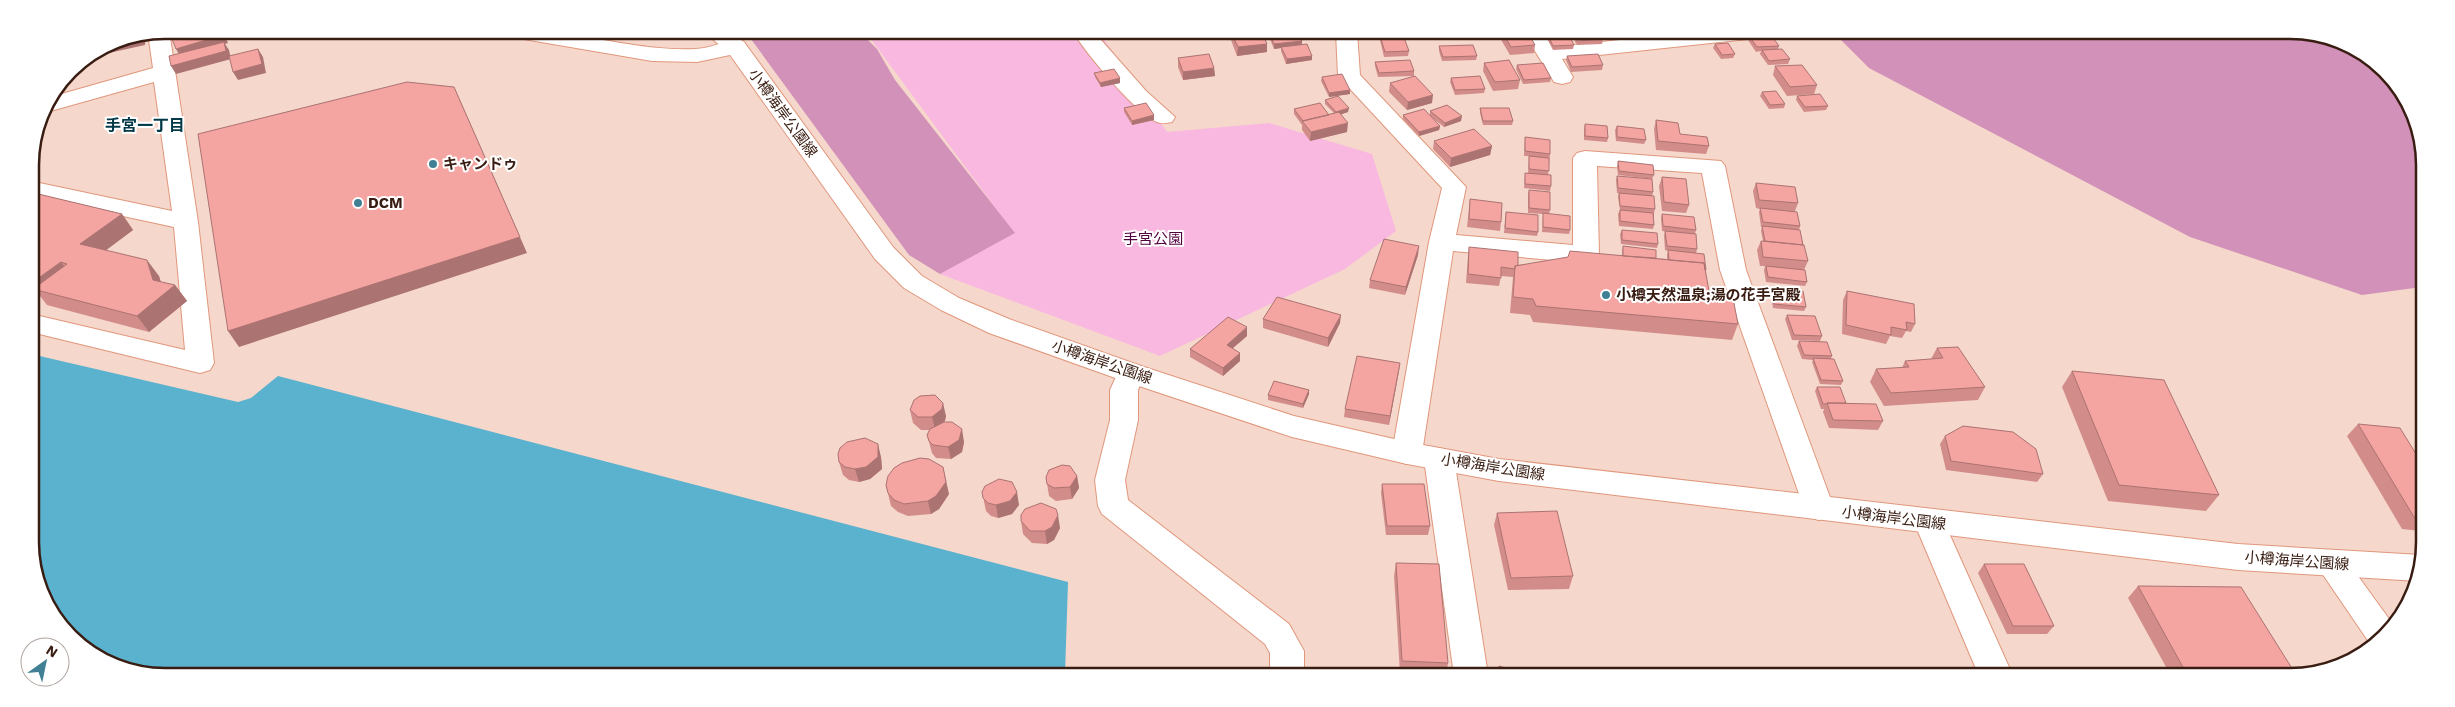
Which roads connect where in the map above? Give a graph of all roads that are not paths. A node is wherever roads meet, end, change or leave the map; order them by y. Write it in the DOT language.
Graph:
graph roads {
  1 [pos="159,39"];
  2 [pos="559,39"];
  3 [pos="724,39"];
  4 [pos="1089,39"];
  5 [pos="1346,39"];
  6 [pos="1539,39"];
  7 [pos="1691,39"];
  8 [pos="1548,54"];
  9 [pos="164,72"];
  10 [pos="1562,77"];
  11 [pos="56,102"];
  12 [pos="1164,117"];
  13 [pos="39,190"];
  14 [pos="186,222"];
  15 [pos="1442,242"];
  16 [pos="39,325"];
  17 [pos="1131,373"];
  18 [pos="1407,453"];
  19 [pos="1439,459"];
  20 [pos="1819,508"];
  21 [pos="1929,522"];
  22 [pos="2331,564"];
  23 [pos="2413,568"];
  24 [pos="2379,631"];
  25 [pos="1287,668"];
  26 [pos="1470,668"];
  27 [pos="1993,668"];
  1 -- 9 [label="street"];
  2 -- 3 [label="street"];
  3 -- 17 [label="street, 小樽海岸公園線"];
  4 -- 12 [label="street"];
  5 -- 15 [label="street"];
  6 -- 8 [label="street"];
  7 -- 8 [label="street"];
  8 -- 10 [label="street"];
  9 -- 11 [label="street"];
  9 -- 14 [label="street"];
  13 -- 14 [label="street"];
  14 -- 16 [label="street"];
  15 -- 18 [label="street"];
  15 -- 20 [label="street"];
  17 -- 18 [label="street, 小樽海岸公園線"];
  17 -- 25 [label="street"];
  18 -- 19 [label="street, 小樽海岸公園線"];
  19 -- 20 [label="street, 小樽海岸公園線"];
  19 -- 26 [label="street"];
  20 -- 21 [label="street, 小樽海岸公園線"];
  21 -- 22 [label="street, 小樽海岸公園線"];
  21 -- 27 [label="street"];
  22 -- 23 [label="street, 小樽海岸公園線"];
  22 -- 24 [label="street"];
}
